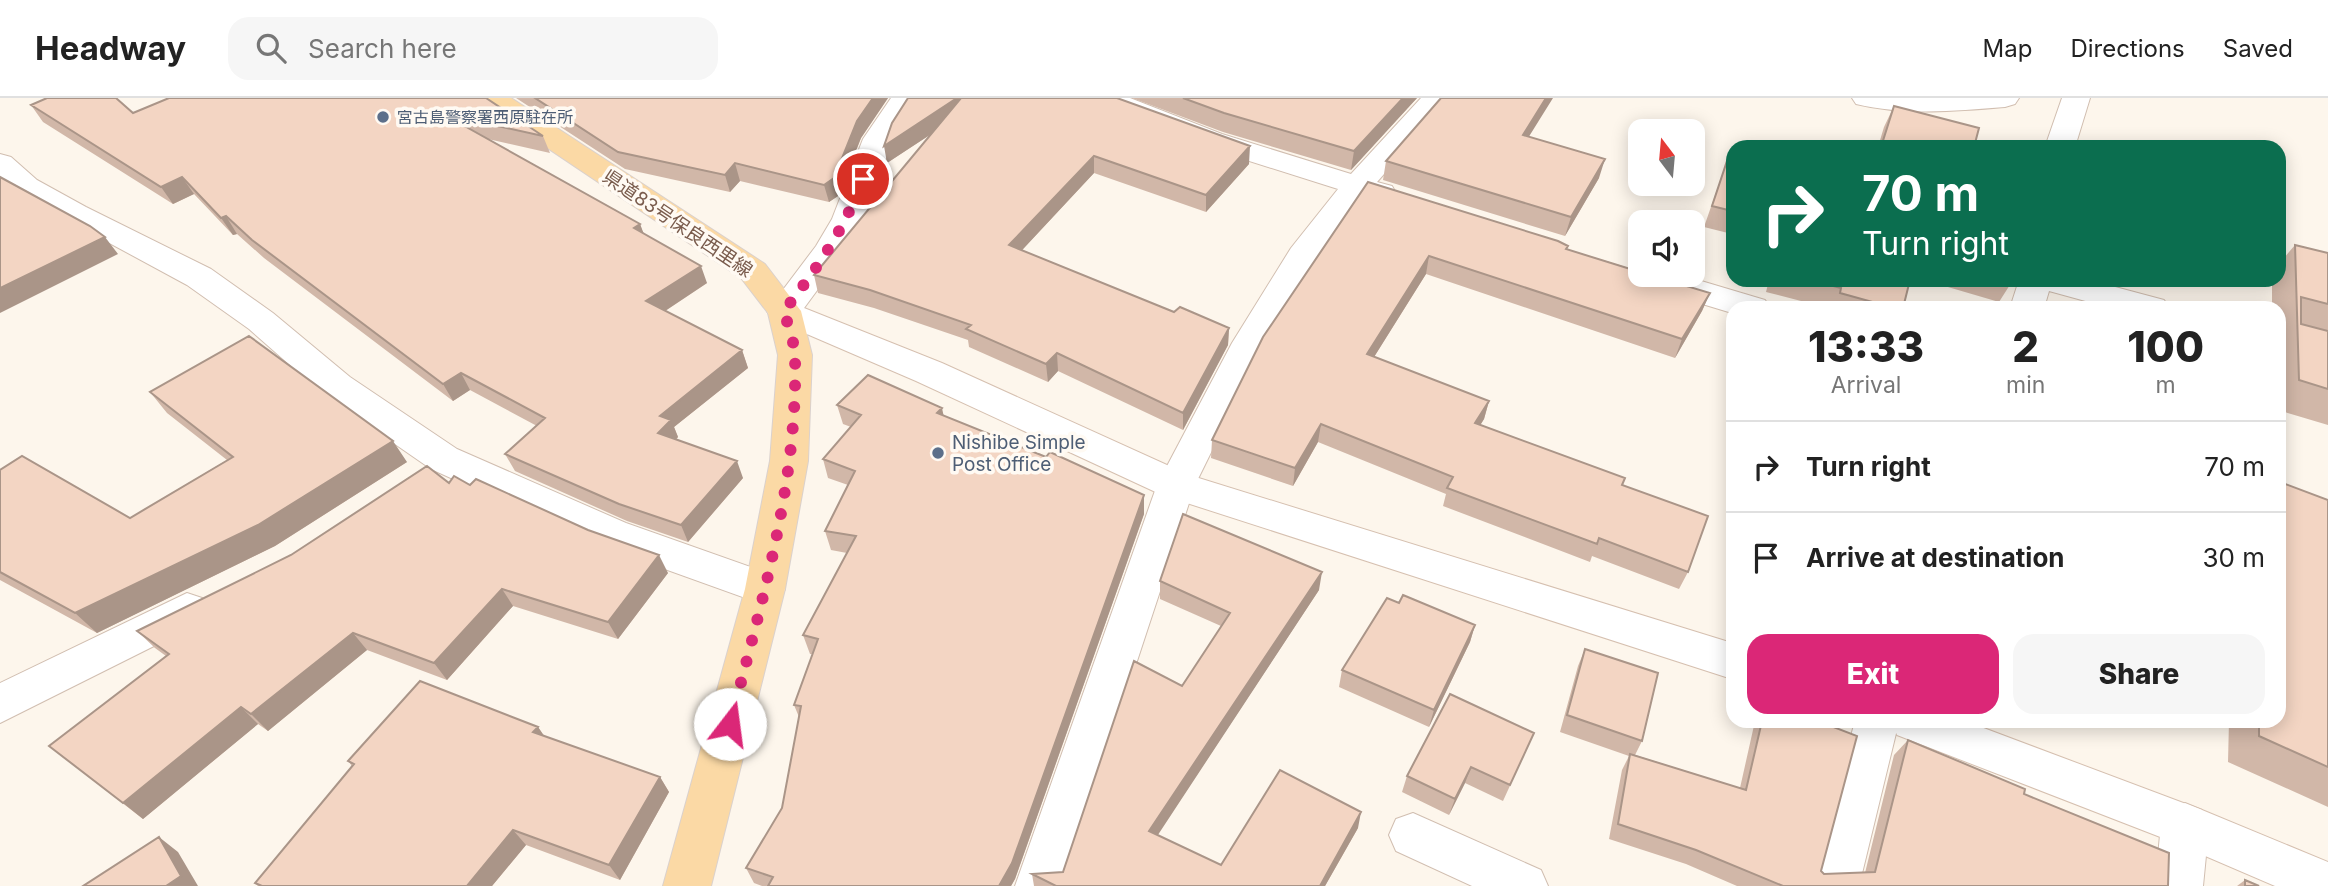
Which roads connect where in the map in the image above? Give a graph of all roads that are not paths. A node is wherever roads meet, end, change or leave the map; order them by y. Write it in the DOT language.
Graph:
graph roads {
  1 [pos="492,98"];
  2 [pos="905,98"];
  3 [pos="1105,98"];
  4 [pos="1437,98"];
  5 [pos="1866,98"];
  6 [pos="2005,98"];
  7 [pos="2077,98"];
  8 [pos="2062,140"];
  9 [pos="0,163"];
  10 [pos="1357,186"];
  11 [pos="1408,202"];
  12 [pos="1685,287"];
  13 [pos="2075,287"];
  14 [pos="1730,301"];
  15 [pos="2126,301"];
  16 [pos="784,311"];
  17 [pos="444,459"];
  18 [pos="411,480"];
  19 [pos="1176,485"];
  20 [pos="765,589"];
  21 [pos="217,595"];
  22 [pos="1726,659"];
  23 [pos="0,704"];
  24 [pos="1875,728"];
  25 [pos="1931,728"];
  26 [pos="2185,825"];
  27 [pos="1413,835"];
  28 [pos="2328,885"];
  29 [pos="687,886"];
  30 [pos="1039,886"];
  31 [pos="1524,886"];
  32 [pos="1835,886"];
  33 [pos="2179,886"];
  1 -- 16 [label="main road, 県道83号保良西里線"];
  2 -- 16 [label="street"];
  3 -- 10 [label="street"];
  4 -- 10 [label="street"];
  5 -- 6 [label="street"];
  7 -- 8 [label="street"];
  9 -- 17 [label="street"];
  10 -- 11 [label="street"];
  10 -- 19 [label="street"];
  12 -- 14 [label="street"];
  13 -- 15 [label="street"];
  16 -- 19 [label="street"];
  16 -- 20 [label="main road, 県道83号保良西里線"];
  17 -- 18 [label="street"];
  17 -- 20 [label="street"];
  19 -- 22 [label="street"];
  19 -- 30 [label="street"];
  20 -- 29 [label="main road, 県道83号保良西里線"];
  21 -- 23 [label="street"];
  24 -- 32 [label="street"];
  25 -- 26 [label="street"];
  26 -- 28 [label="street"];
  26 -- 33 [label="street"];
  27 -- 31 [label="street"];
}
